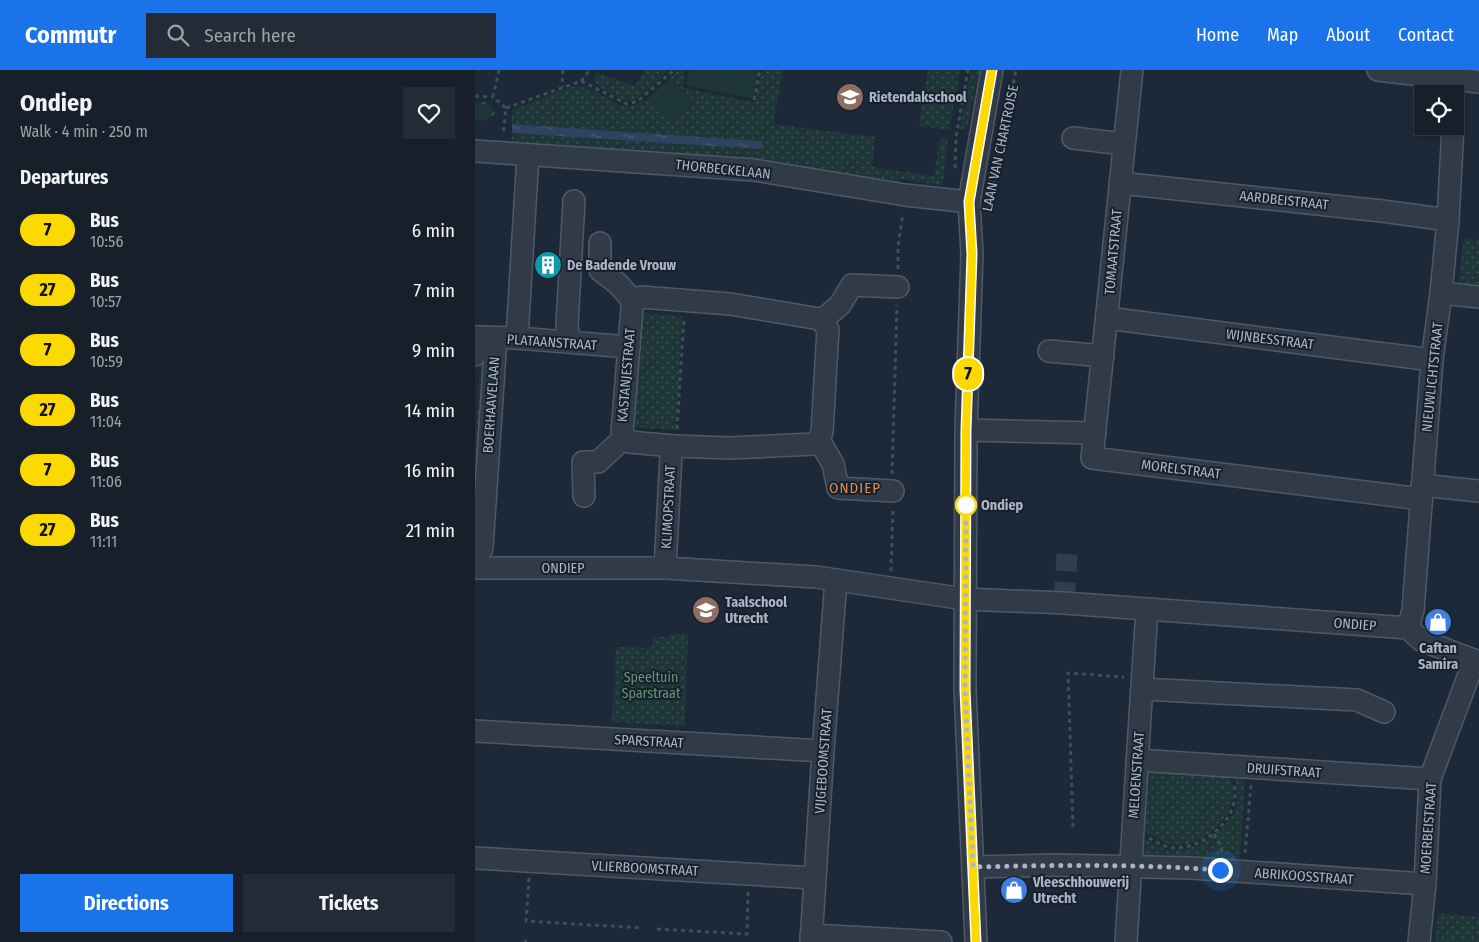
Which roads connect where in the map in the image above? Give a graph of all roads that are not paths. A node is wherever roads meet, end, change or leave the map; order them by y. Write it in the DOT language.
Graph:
graph roads {
  1 [pos="993,70"];
  2 [pos="1131,70"];
  3 [pos="1379,70"];
  4 [pos="1456,81"];
  5 [pos="1479,82"];
  6 [pos="1453,135"];
  7 [pos="1073,138"];
  8 [pos="1124,144"];
  9 [pos="475,151"];
  10 [pos="528,154"];
  11 [pos="1120,182"];
  12 [pos="574,201"];
  13 [pos="969,202"];
  14 [pos="1448,220"];
  15 [pos="600,243"];
  16 [pos="897,287"];
  17 [pos="1441,293"];
  18 [pos="1479,297"];
  19 [pos="634,302"];
  20 [pos="1107,318"];
  21 [pos="822,320"];
  22 [pos="517,338"];
  23 [pos="480,342"];
  24 [pos="569,342"];
  25 [pos="629,347"];
  26 [pos="1049,351"];
  27 [pos="1103,356"];
  28 [pos="1432,360"];
  29 [pos="966,430"];
  30 [pos="1095,433"];
  31 [pos="625,437"];
  32 [pos="819,440"];
  33 [pos="674,446"];
  34 [pos="893,491"];
  35 [pos="1479,491"];
  36 [pos="1422,492"];
  37 [pos="584,496"];
  38 [pos="475,561"];
  39 [pos="475,568"];
  40 [pos="665,568"];
  41 [pos="836,580"];
  42 [pos="965,599"];
  43 [pos="1147,609"];
  44 [pos="1408,628"];
  45 [pos="1477,662"];
  46 [pos="1142,684"];
  47 [pos="1384,712"];
  48 [pos="475,730"];
  49 [pos="823,751"];
  50 [pos="1137,760"];
  51 [pos="1430,779"];
  52 [pos="475,858"];
  53 [pos="973,867"];
  54 [pos="1129,867"];
  55 [pos="814,878"];
  56 [pos="1425,884"];
  57 [pos="811,939"];
  58 [pos="941,942"];
  59 [pos="976,942"];
  60 [pos="1126,942"];
  61 [pos="1419,942"];
  1 -- 13 [label="street, LAAN VAN CHARTROISE"];
  2 -- 8 [label="street, TOMAATSTRAAT"];
  3 -- 4 [label="street"];
  4 -- 5 [label="street"];
  6 -- 14 [label="street, NIEUWLICHTSTRAAT"];
  7 -- 8 [label="street"];
  8 -- 11 [label="street, TOMAATSTRAAT"];
  9 -- 10 [label="street, THORBECKELAAN"];
  10 -- 13 [label="street, THORBECKELAAN"];
  10 -- 22 [label="street"];
  11 -- 14 [label="street, AARDBEISTRAAT"];
  11 -- 20 [label="street, TOMAATSTRAAT"];
  12 -- 24 [label="street"];
  13 -- 29 [label="street, LAAN VAN CHARTROISE"];
  14 -- 17 [label="street, NIEUWLICHTSTRAAT"];
  15 -- 19 [label="street"];
  16 -- 21 [label="street"];
  17 -- 18 [label="street"];
  17 -- 28 [label="street, NIEUWLICHTSTRAAT"];
  19 -- 21 [label="street"];
  19 -- 25 [label="street, KASTANJESTRAAT"];
  20 -- 27 [label="street, TOMAATSTRAAT"];
  20 -- 28 [label="street, WIJNBESSTRAAT"];
  21 -- 32 [label="street"];
  22 -- 23 [label="street, PLATAANSTRAAT"];
  22 -- 24 [label="street, PLATAANSTRAAT"];
  23 -- 38 [label="street, BOERHAAVELAAN"];
  24 -- 25 [label="street, PLATAANSTRAAT"];
  25 -- 31 [label="street, KASTANJESTRAAT"];
  26 -- 27 [label="street"];
  27 -- 30 [label="street, TOMAATSTRAAT"];
  28 -- 36 [label="street, NIEUWLICHTSTRAAT"];
  29 -- 30 [label="street"];
  29 -- 42 [label="street, LAAN VAN CHARTROISE"];
  30 -- 36 [label="street, MORELSTRAAT"];
  31 -- 33 [label="street, KASTANJESTRAAT"];
  31 -- 37 [label="street"];
  32 -- 33 [label="street, KASTANJESTRAAT"];
  32 -- 34 [label="street"];
  33 -- 40 [label="street, KLIMOPSTRAAT"];
  35 -- 36 [label="street, MORELSTRAAT"];
  36 -- 44 [label="street, NIEUWLICHTSTRAAT"];
  39 -- 40 [label="street, ONDIEP"];
  40 -- 41 [label="street, ONDIEP"];
  41 -- 42 [label="street, ONDIEP"];
  41 -- 49 [label="street, VIJGEBOOMSTRAAT"];
  42 -- 43 [label="street, ONDIEP"];
  42 -- 53 [label="street, LAAN VAN CHARTROISE"];
  43 -- 44 [label="street, ONDIEP"];
  43 -- 46 [label="street, MELOENSTRAAT"];
  44 -- 45 [label="street"];
  45 -- 51 [label="street, MOERBEISTRAAT"];
  46 -- 47 [label="street"];
  46 -- 50 [label="street, MELOENSTRAAT"];
  48 -- 49 [label="street, SPARSTRAAT"];
  49 -- 55 [label="street, VIJGEBOOMSTRAAT"];
  50 -- 51 [label="street, DRUIFSTRAAT"];
  50 -- 54 [label="street, MELOENSTRAAT"];
  51 -- 56 [label="street, MOERBEISTRAAT"];
  52 -- 55 [label="street, VLIERBOOMSTRAAT"];
  53 -- 54 [label="street, ABRIKOOSSTRAAT"];
  53 -- 59 [label="street, LAAN VAN CHARTROISE"];
  54 -- 56 [label="street, ABRIKOOSSTRAAT"];
  54 -- 60 [label="street, MELOENSTRAAT"];
  55 -- 57 [label="street, VIJGEBOOMSTRAAT"];
  56 -- 61 [label="street, MOERBEISTRAAT"];
  57 -- 58 [label="street"];
}
